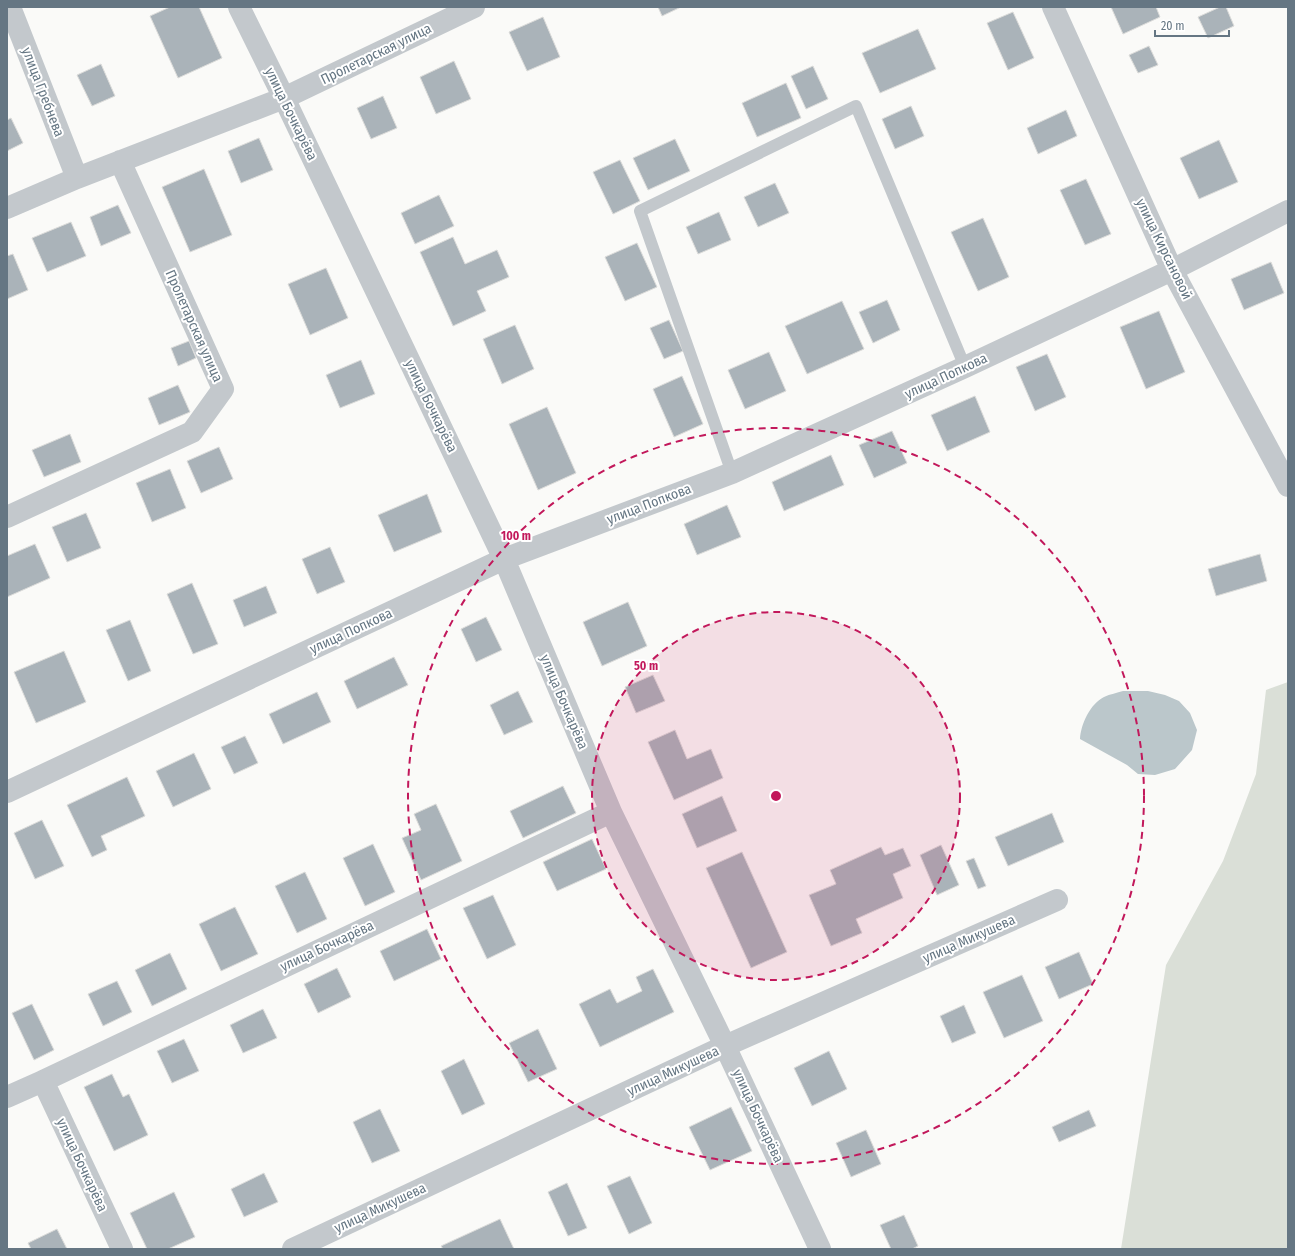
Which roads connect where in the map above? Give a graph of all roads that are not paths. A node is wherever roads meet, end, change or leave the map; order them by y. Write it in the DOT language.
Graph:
graph roads {
  1 [pos="10,7"];
  2 [pos="239,7"];
  3 [pos="474,7"];
  4 [pos="1053,7"];
  5 [pos="284,98"];
  6 [pos="120,161"];
  7 [pos="77,178"];
  8 [pos="7,208"];
  9 [pos="1288,211"];
  10 [pos="1172,270"];
  11 [pos="965,367"];
  12 [pos="732,473"];
  13 [pos="1288,486"];
  14 [pos="7,517"];
  15 [pos="504,559"];
  16 [pos="7,792"];
  17 [pos="611,812"];
  18 [pos="1057,900"];
  19 [pos="725,1046"];
  20 [pos="43,1081"];
  21 [pos="7,1097"];
  22 [pos="122,1249"];
  23 [pos="293,1249"];
  24 [pos="820,1249"];
  1 -- 7 [label="street, улица Гребнева"];
  2 -- 5 [label="street, улица Бочкарёва"];
  3 -- 5 [label="street, Пролетарская улица"];
  4 -- 10 [label="street, улица Кирсановой"];
  5 -- 6 [label="street, Пролетарская улица"];
  5 -- 15 [label="street, улица Бочкарёва"];
  6 -- 7 [label="street, Пролетарская улица"];
  6 -- 14 [label="street, Пролетарская улица"];
  7 -- 8 [label="street, Пролетарская улица"];
  9 -- 10 [label="street, улица Попкова"];
  10 -- 11 [label="street, улица Попкова"];
  10 -- 13 [label="street, улица Кирсановой"];
  11 -- 12 [label="street, улица Попкова"];
  11 -- 12 [label="lane"];
  12 -- 15 [label="street, улица Попкова"];
  15 -- 16 [label="street, улица Попкова"];
  15 -- 17 [label="street, улица Бочкарёва"];
  17 -- 19 [label="street, улица Бочкарёва"];
  17 -- 20 [label="street, улица Бочкарёва"];
  18 -- 19 [label="street, улица Микушева"];
  19 -- 23 [label="street, улица Микушева"];
  19 -- 24 [label="street, улица Бочкарёва"];
  20 -- 21 [label="street, улица Бочкарёва"];
  20 -- 22 [label="street, улица Бочкарёва"];
}
